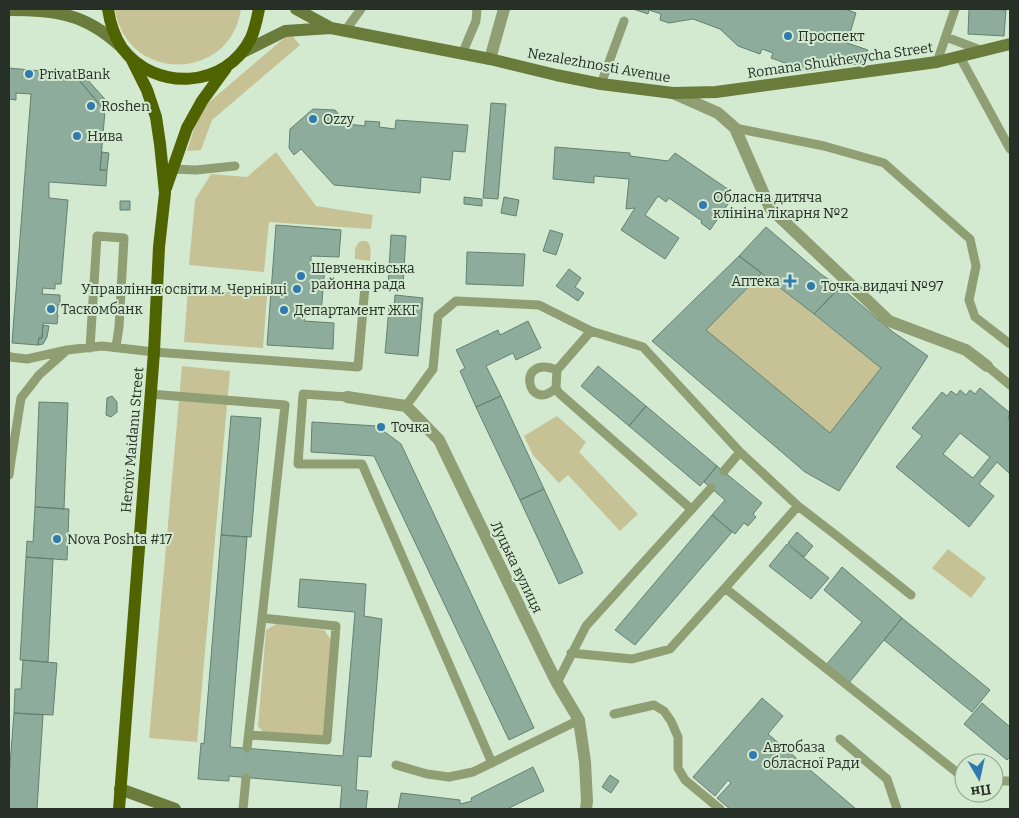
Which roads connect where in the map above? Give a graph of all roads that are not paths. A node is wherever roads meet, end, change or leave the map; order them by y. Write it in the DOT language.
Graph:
graph roads {
  1 [pos="108,9"];
  2 [pos="259,9"];
  3 [pos="296,9"];
  4 [pos="361,9"];
  5 [pos="477,9"];
  6 [pos="504,9"];
  7 [pos="955,9"];
  8 [pos="9,10"];
  9 [pos="25,10"];
  10 [pos="624,21"];
  11 [pos="331,28"];
  12 [pos="345,31"];
  13 [pos="946,37"];
  14 [pos="1010,44"];
  15 [pos="122,48"];
  16 [pos="983,51"];
  17 [pos="241,53"];
  18 [pos="462,54"];
  19 [pos="960,57"];
  20 [pos="131,58"];
  21 [pos="490,59"];
  22 [pos="937,62"];
  23 [pos="229,64"];
  24 [pos="601,84"];
  25 [pos="672,93"];
  26 [pos="735,128"];
  27 [pos="1010,149"];
  28 [pos="235,166"];
  29 [pos="173,169"];
  30 [pos="165,193"];
  31 [pos="365,286"];
  32 [pos="591,331"];
  33 [pos="1010,344"];
  34 [pos="116,347"];
  35 [pos="90,348"];
  36 [pos="67,350"];
  37 [pos="154,352"];
  38 [pos="9,356"];
  39 [pos="987,366"];
  40 [pos="557,370"];
  41 [pos="1010,385"];
  42 [pos="556,388"];
  43 [pos="150,394"];
  44 [pos="347,397"];
  45 [pos="406,406"];
  46 [pos="740,452"];
  47 [pos="10,460"];
  48 [pos="724,471"];
  49 [pos="9,475"];
  50 [pos="711,488"];
  51 [pos="798,506"];
  52 [pos="691,509"];
  53 [pos="725,588"];
  54 [pos="911,595"];
  55 [pos="262,618"];
  56 [pos="572,652"];
  57 [pos="557,683"];
  58 [pos="614,714"];
  59 [pos="579,720"];
  60 [pos="248,735"];
  61 [pos="840,739"];
  62 [pos="247,748"];
  63 [pos="492,763"];
  64 [pos="396,765"];
  65 [pos="954,770"];
  66 [pos="246,778"];
  67 [pos="120,789"];
  68 [pos="119,809"];
  69 [pos="175,809"];
  70 [pos="242,809"];
  71 [pos="586,809"];
  72 [pos="720,809"];
  73 [pos="897,809"];
  1 -- 15 [label="main road"];
  2 -- 17 [label="main road"];
  3 -- 11 [label="street"];
  4 -- 12 [label="lane"];
  5 -- 18 [label="lane"];
  6 -- 21 [label="street"];
  7 -- 13 [label="lane"];
  8 -- 9 [label="street"];
  9 -- 15 [label="street"];
  10 -- 24 [label="lane"];
  11 -- 12 [label="street, Nezalezhnosti Avenue"];
  11 -- 17 [label="street"];
  12 -- 18 [label="street, Nezalezhnosti Avenue"];
  13 -- 16 [label="lane"];
  13 -- 22 [label="lane"];
  14 -- 16 [label="street, Romana Shukhevycha Street"];
  15 -- 20 [label="main road"];
  16 -- 19 [label="street, Romana Shukhevycha Street"];
  17 -- 23 [label="main road"];
  18 -- 21 [label="street, Nezalezhnosti Avenue"];
  19 -- 22 [label="street, Romana Shukhevycha Street"];
  19 -- 27 [label="lane"];
  20 -- 23 [label="main road"];
  20 -- 30 [label="main road"];
  21 -- 24 [label="street, Nezalezhnosti Avenue"];
  22 -- 25 [label="street, Romana Shukhevycha Street"];
  23 -- 29 [label="main road"];
  24 -- 25 [label="street, Nezalezhnosti Avenue"];
  25 -- 26 [label="street, Nezalezhnosti Avenue"];
  26 -- 33 [label="lane"];
  26 -- 39 [label="street, Nezalezhnosti Avenue"];
  28 -- 29 [label="lane"];
  29 -- 30 [label="main road"];
  30 -- 37 [label="main road, Heroiv Maidanu Street"];
  31 -- 37 [label="lane"];
  32 -- 40 [label="lane"];
  32 -- 45 [label="lane"];
  32 -- 46 [label="lane"];
  34 -- 35 [label="lane"];
  34 -- 35 [label="lane"];
  34 -- 37 [label="lane"];
  35 -- 36 [label="lane"];
  36 -- 38 [label="lane"];
  36 -- 47 [label="lane"];
  37 -- 43 [label="main road, Heroiv Maidanu Street"];
  39 -- 41 [label="lane"];
  40 -- 42 [label="lane"];
  40 -- 42 [label="lane"];
  42 -- 52 [label="lane"];
  43 -- 55 [label="lane"];
  43 -- 67 [label="main road, Heroiv Maidanu Street"];
  44 -- 45 [label="street"];
  44 -- 63 [label="lane"];
  45 -- 57 [label="street, Луцька вулиця"];
  46 -- 48 [label="lane"];
  46 -- 51 [label="lane"];
  47 -- 49 [label="lane"];
  50 -- 52 [label="lane"];
  51 -- 53 [label="lane"];
  51 -- 54 [label="lane"];
  52 -- 56 [label="lane"];
  53 -- 56 [label="lane"];
  53 -- 65 [label="lane"];
  55 -- 60 [label="lane"];
  55 -- 60 [label="lane"];
  56 -- 57 [label="lane"];
  57 -- 59 [label="street, Луцька вулиця"];
  58 -- 72 [label="lane"];
  59 -- 63 [label="lane"];
  59 -- 71 [label="street, Луцька вулиця"];
  60 -- 62 [label="lane"];
  61 -- 73 [label="lane"];
  63 -- 64 [label="lane"];
  66 -- 70 [label="lane"];
  67 -- 68 [label="main road, Heroiv Maidanu Street"];
  67 -- 69 [label="street"];
}
